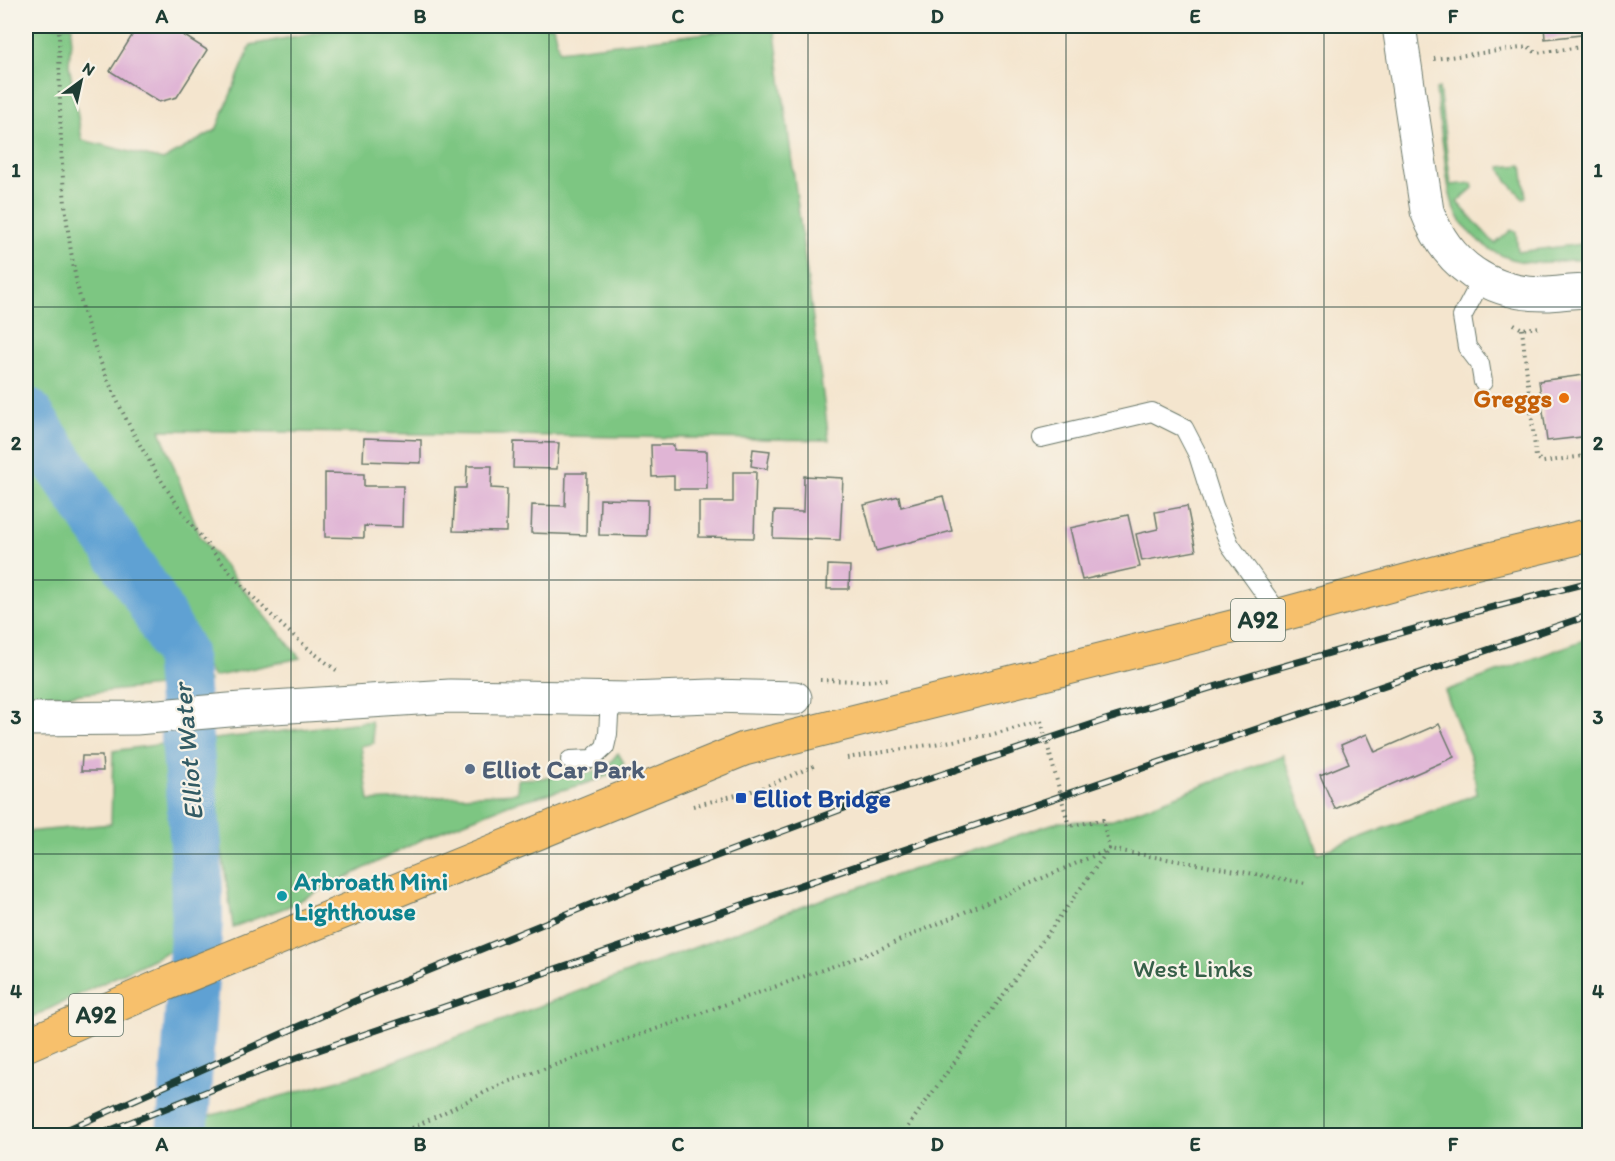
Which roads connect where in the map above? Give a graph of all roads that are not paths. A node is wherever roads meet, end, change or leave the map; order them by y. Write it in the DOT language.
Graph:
graph roads {
  1 [pos="1399,26"];
  2 [pos="1482,279"];
  3 [pos="1590,291"];
  4 [pos="1483,382"];
  5 [pos="1041,438"];
  6 [pos="1590,535"];
  7 [pos="1280,615"];
  8 [pos="795,698"];
  9 [pos="610,699"];
  10 [pos="26,719"];
  11 [pos="570,760"];
  12 [pos="26,1045"];
  1 -- 2 [label="street"];
  2 -- 3 [label="street"];
  2 -- 4 [label="lane"];
  5 -- 7 [label="lane"];
  6 -- 7 [label="main road, A92"];
  7 -- 12 [label="main road, A92"];
  8 -- 9 [label="street"];
  9 -- 10 [label="street"];
  9 -- 11 [label="lane"];
}
